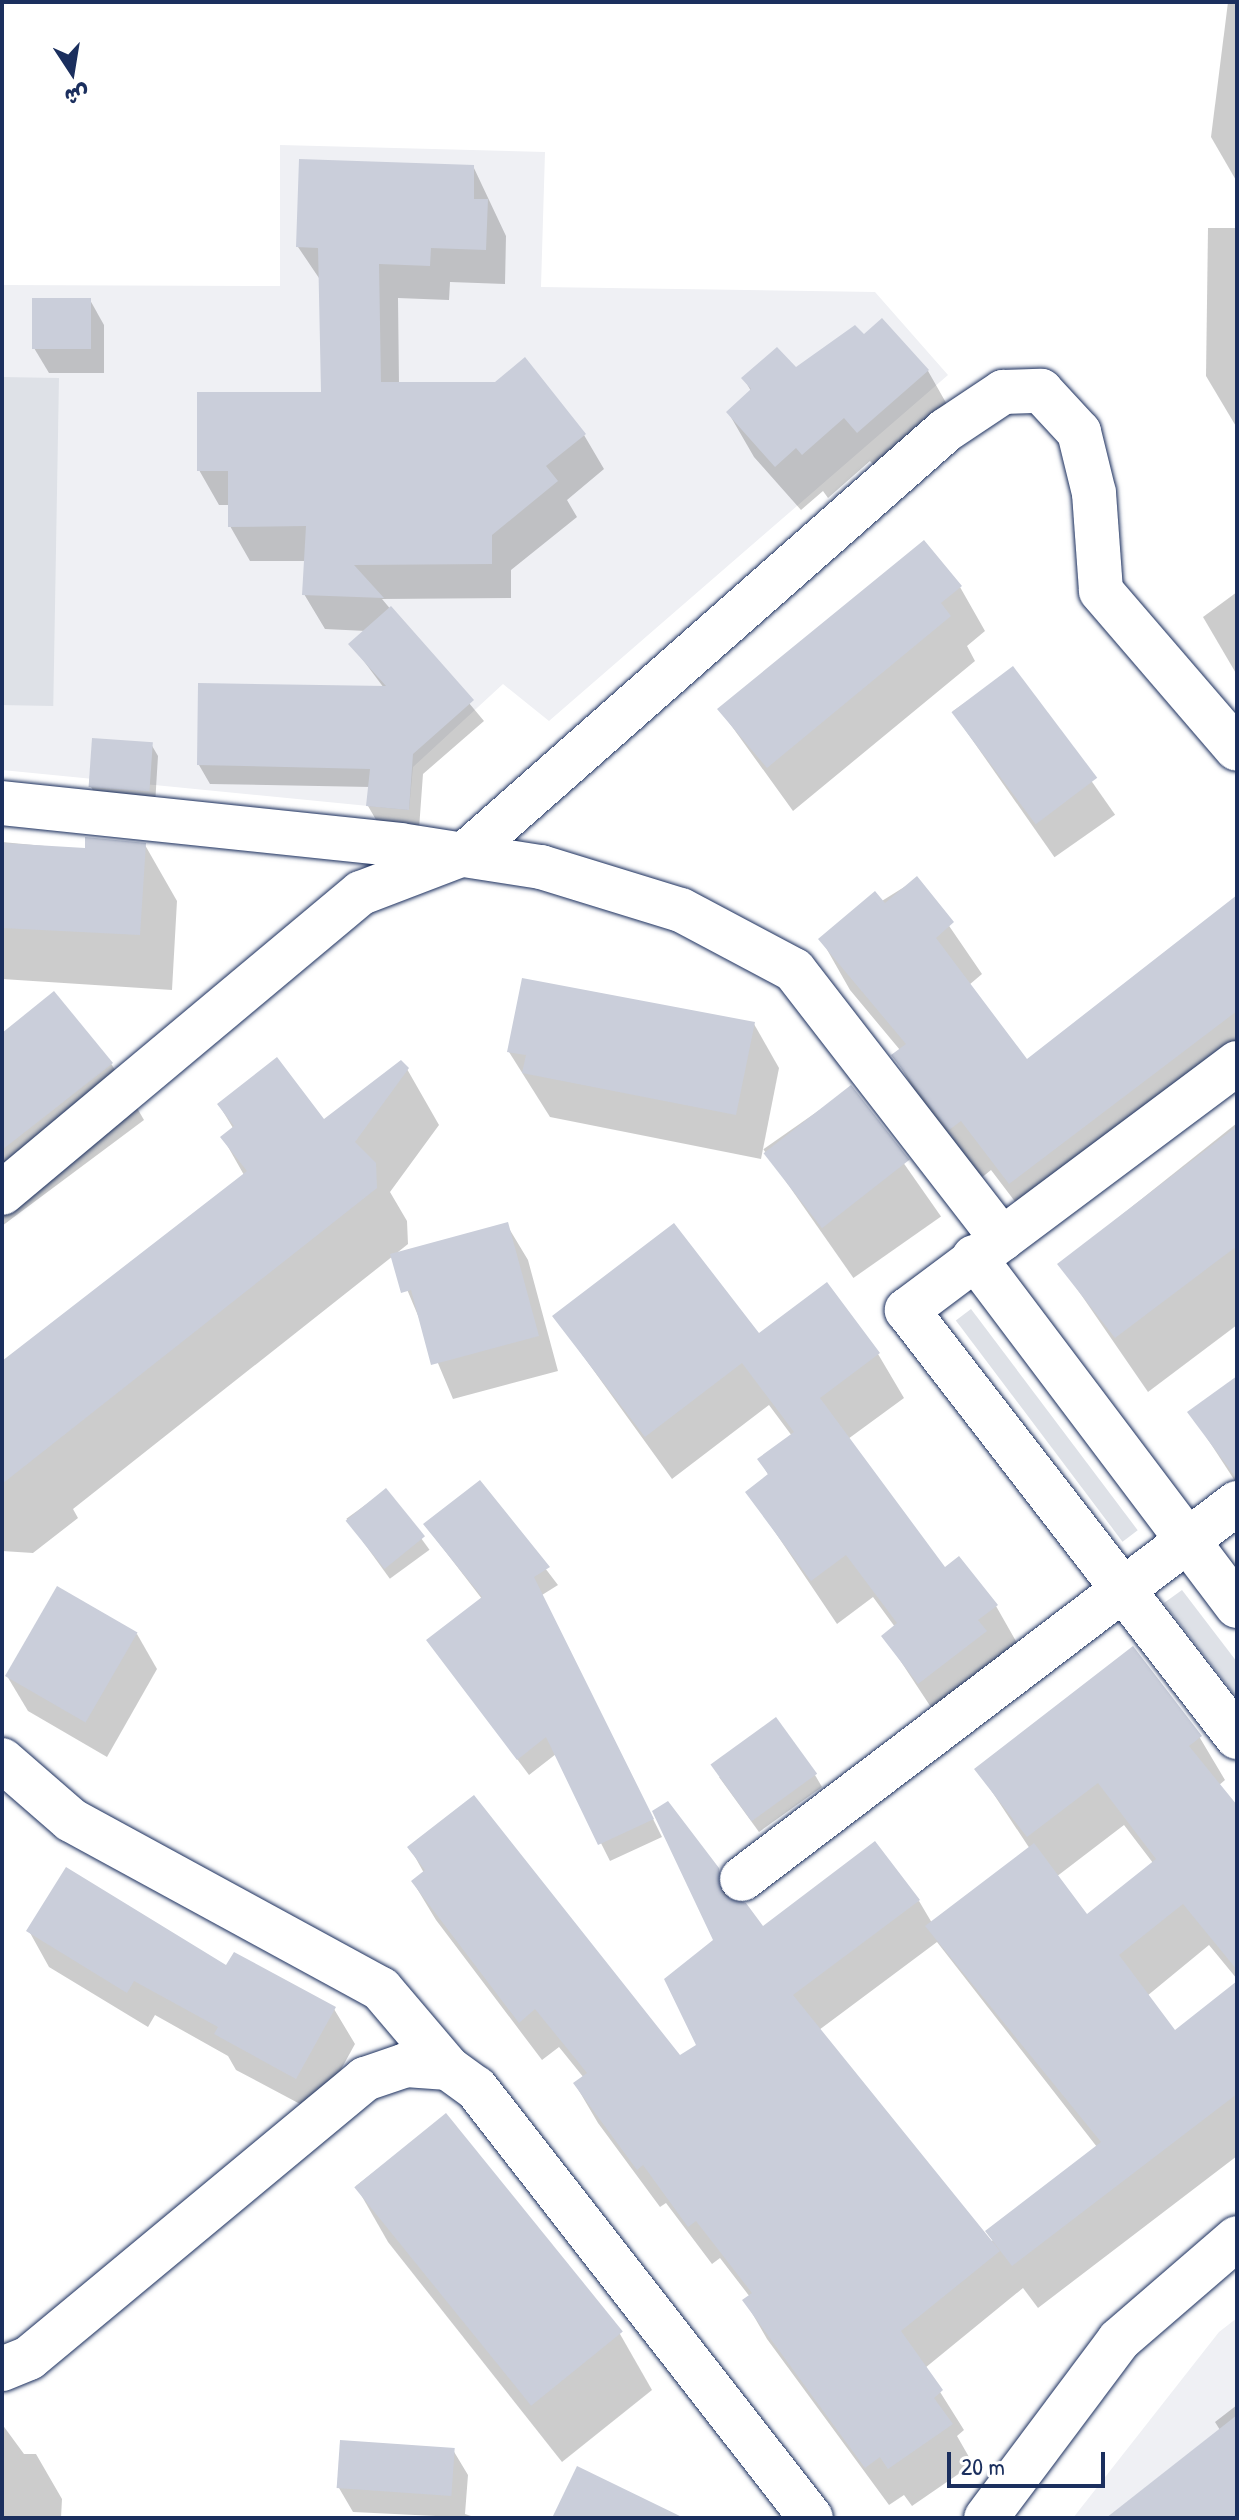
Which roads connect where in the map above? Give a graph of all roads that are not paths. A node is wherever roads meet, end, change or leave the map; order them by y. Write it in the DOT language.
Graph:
graph roads {
  1 [pos="1237,749"];
  2 [pos="2,803"];
  3 [pos="466,853"];
  4 [pos="1237,1063"];
  5 [pos="2,1193"];
  6 [pos="988,1248"];
  7 [pos="1237,1503"];
  8 [pos="1185,1540"];
  9 [pos="1124,1590"];
  10 [pos="1237,1606"];
  11 [pos="1237,1737"];
  12 [pos="2,1760"];
  13 [pos="742,1879"];
  14 [pos="448,2068"];
  15 [pos="1237,2238"];
  16 [pos="2,2369"];
  17 [pos="811,2518"];
  18 [pos="986,2518"];
  1 -- 3 [label="street"];
  2 -- 3 [label="street"];
  3 -- 5 [label="street"];
  3 -- 6 [label="street"];
  4 -- 6 [label="street"];
  6 -- 8 [label="street"];
  6 -- 9 [label="street"];
  7 -- 8 [label="street"];
  8 -- 9 [label="street"];
  8 -- 10 [label="street"];
  9 -- 11 [label="street"];
  9 -- 13 [label="street"];
  12 -- 14 [label="street"];
  14 -- 16 [label="street"];
  14 -- 17 [label="street"];
  15 -- 18 [label="street"];
}
